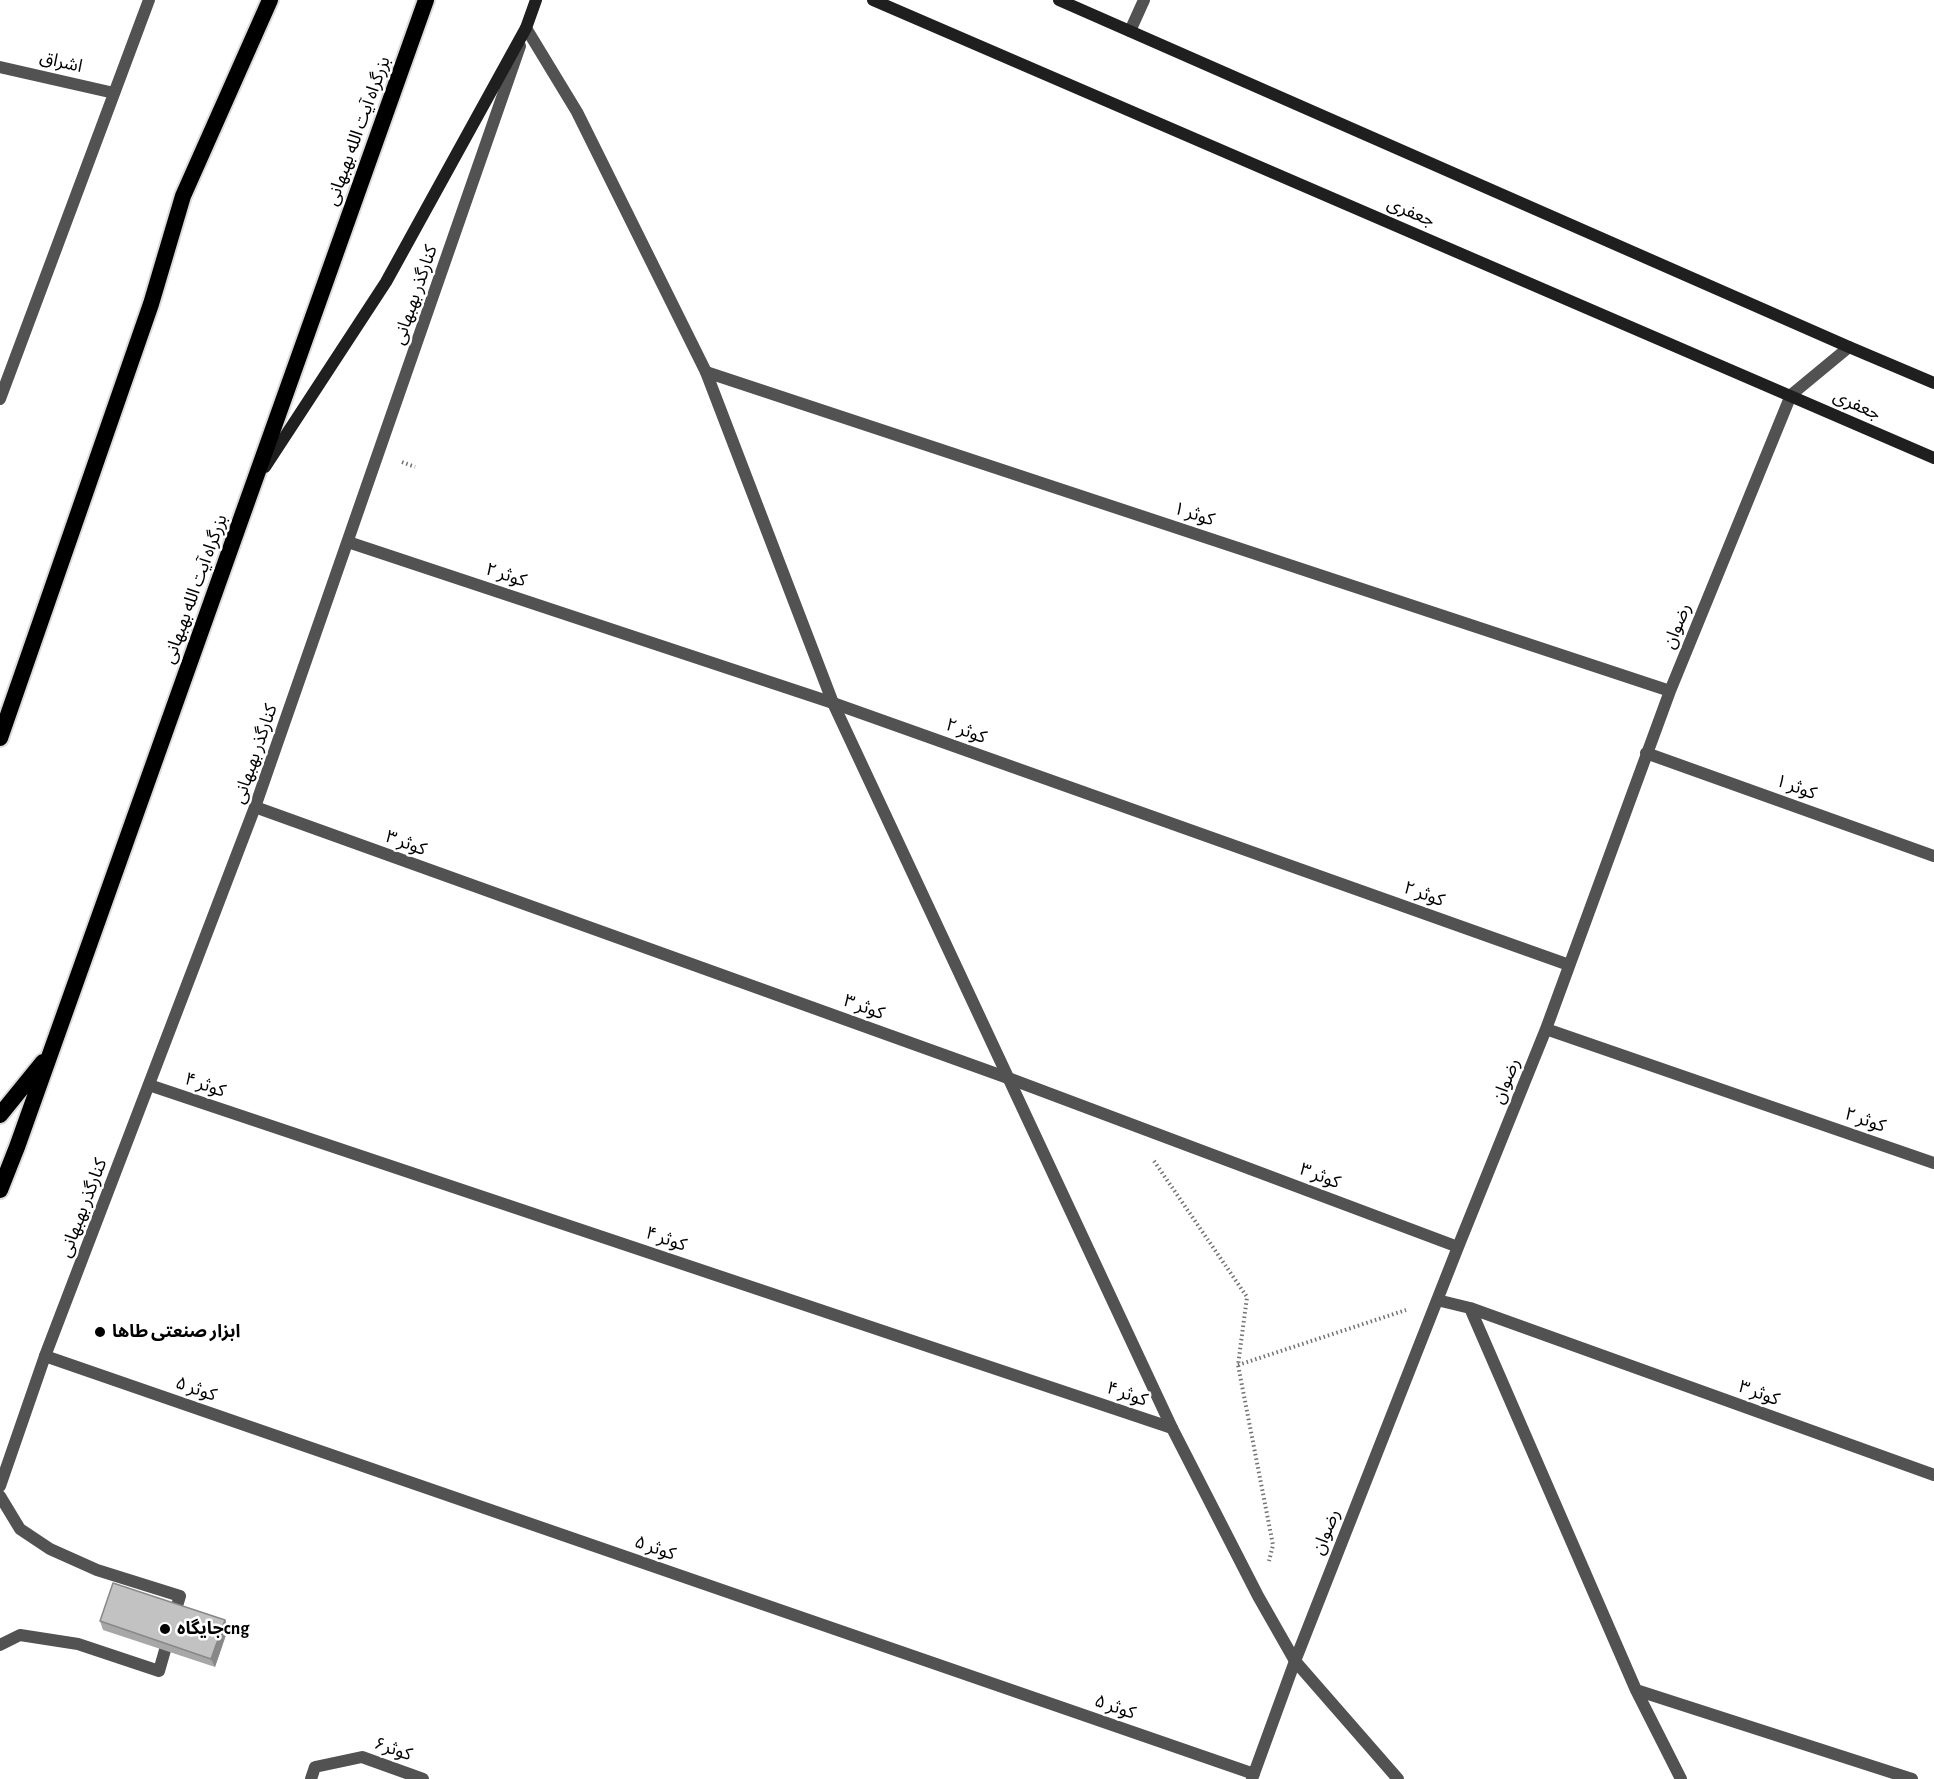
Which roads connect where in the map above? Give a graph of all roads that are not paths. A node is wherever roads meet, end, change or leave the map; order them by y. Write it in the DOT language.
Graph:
graph roads {
  1 [pos="148,0"];
  2 [pos="270,0"];
  3 [pos="426,0"];
  4 [pos="536,0"];
  5 [pos="873,0"];
  6 [pos="1059,0"];
  7 [pos="1144,0"];
  8 [pos="526,28"];
  9 [pos="1130,31"];
  10 [pos="0,67"];
  11 [pos="114,93"];
  12 [pos="1849,347"];
  13 [pos="706,372"];
  14 [pos="1934,383"];
  15 [pos="1791,395"];
  16 [pos="0,399"];
  17 [pos="1934,458"];
  18 [pos="252,486"];
  19 [pos="348,542"];
  20 [pos="1670,691"];
  21 [pos="833,703"];
  22 [pos="0,738"];
  23 [pos="1646,753"];
  24 [pos="255,807"];
  25 [pos="1934,856"];
  26 [pos="1569,965"];
  27 [pos="1546,1029"];
  28 [pos="50,1054"];
  29 [pos="1008,1078"];
  30 [pos="149,1085"];
  31 [pos="0,1115"];
  32 [pos="1934,1163"];
  33 [pos="0,1190"];
  34 [pos="1458,1247"];
  35 [pos="1437,1300"];
  36 [pos="1470,1308"];
  37 [pos="45,1356"];
  38 [pos="1172,1428"];
  39 [pos="1934,1475"];
  40 [pos="0,1486"];
  41 [pos="0,1496"];
  42 [pos="0,1645"];
  43 [pos="1295,1661"];
  44 [pos="1636,1690"];
  45 [pos="313,1773"];
  46 [pos="1253,1776"];
  47 [pos="423,1779"];
  48 [pos="1398,1779"];
  49 [pos="1681,1779"];
  50 [pos="1912,1779"];
  1 -- 11 [label="street"];
  2 -- 22 [label="highway"];
  3 -- 18 [label="highway, بزرگراه آیت الله بهبهانی"];
  4 -- 8 [label="main road, کنارگذر بهبهانی"];
  5 -- 15 [label="main road, جعفری"];
  6 -- 9 [label="main road"];
  7 -- 9 [label="street"];
  8 -- 13 [label="street"];
  8 -- 18 [label="main road, کنارگذر بهبهانی"];
  8 -- 19 [label="street, کنارگذر بهبهانی"];
  9 -- 12 [label="main road"];
  10 -- 11 [label="street, اشراق"];
  11 -- 16 [label="street"];
  12 -- 14 [label="main road"];
  12 -- 15 [label="street"];
  13 -- 20 [label="street, کوثر ۱"];
  13 -- 21 [label="street"];
  15 -- 17 [label="main road, جعفری"];
  15 -- 20 [label="street, رضوان"];
  18 -- 28 [label="highway, بزرگراه آیت الله بهبهانی"];
  19 -- 21 [label="street, کوثر ۲"];
  19 -- 24 [label="street, کنارگذر بهبهانی"];
  20 -- 23 [label="street, رضوان"];
  21 -- 26 [label="street, کوثر ۲"];
  21 -- 29 [label="street"];
  23 -- 25 [label="street, کوثر ۱"];
  23 -- 26 [label="street, رضوان"];
  24 -- 29 [label="street, کوثر ۳"];
  24 -- 30 [label="street, کنارگذر بهبهانی"];
  26 -- 27 [label="street, رضوان"];
  27 -- 32 [label="street, کوثر ۲"];
  27 -- 34 [label="street, رضوان"];
  28 -- 31 [label="highway"];
  28 -- 33 [label="highway, بزرگراه آیت الله بهبهانی"];
  29 -- 34 [label="street, کوثر ۳"];
  29 -- 38 [label="street"];
  30 -- 37 [label="street, کنارگذر بهبهانی"];
  30 -- 38 [label="street, کوثر ۴"];
  34 -- 35 [label="street, رضوان"];
  35 -- 36 [label="street, کوثر ۳"];
  35 -- 43 [label="street, رضوان"];
  36 -- 39 [label="street, کوثر ۳"];
  36 -- 44 [label="street"];
  37 -- 40 [label="street, کنارگذر بهبهانی"];
  37 -- 46 [label="street, کوثر ۵"];
  38 -- 43 [label="street"];
  41 -- 42 [label="street"];
  43 -- 46 [label="street, رضوان"];
  43 -- 48 [label="street"];
  44 -- 49 [label="street"];
  44 -- 50 [label="street"];
  45 -- 47 [label="street, کوثر۶"];
}
